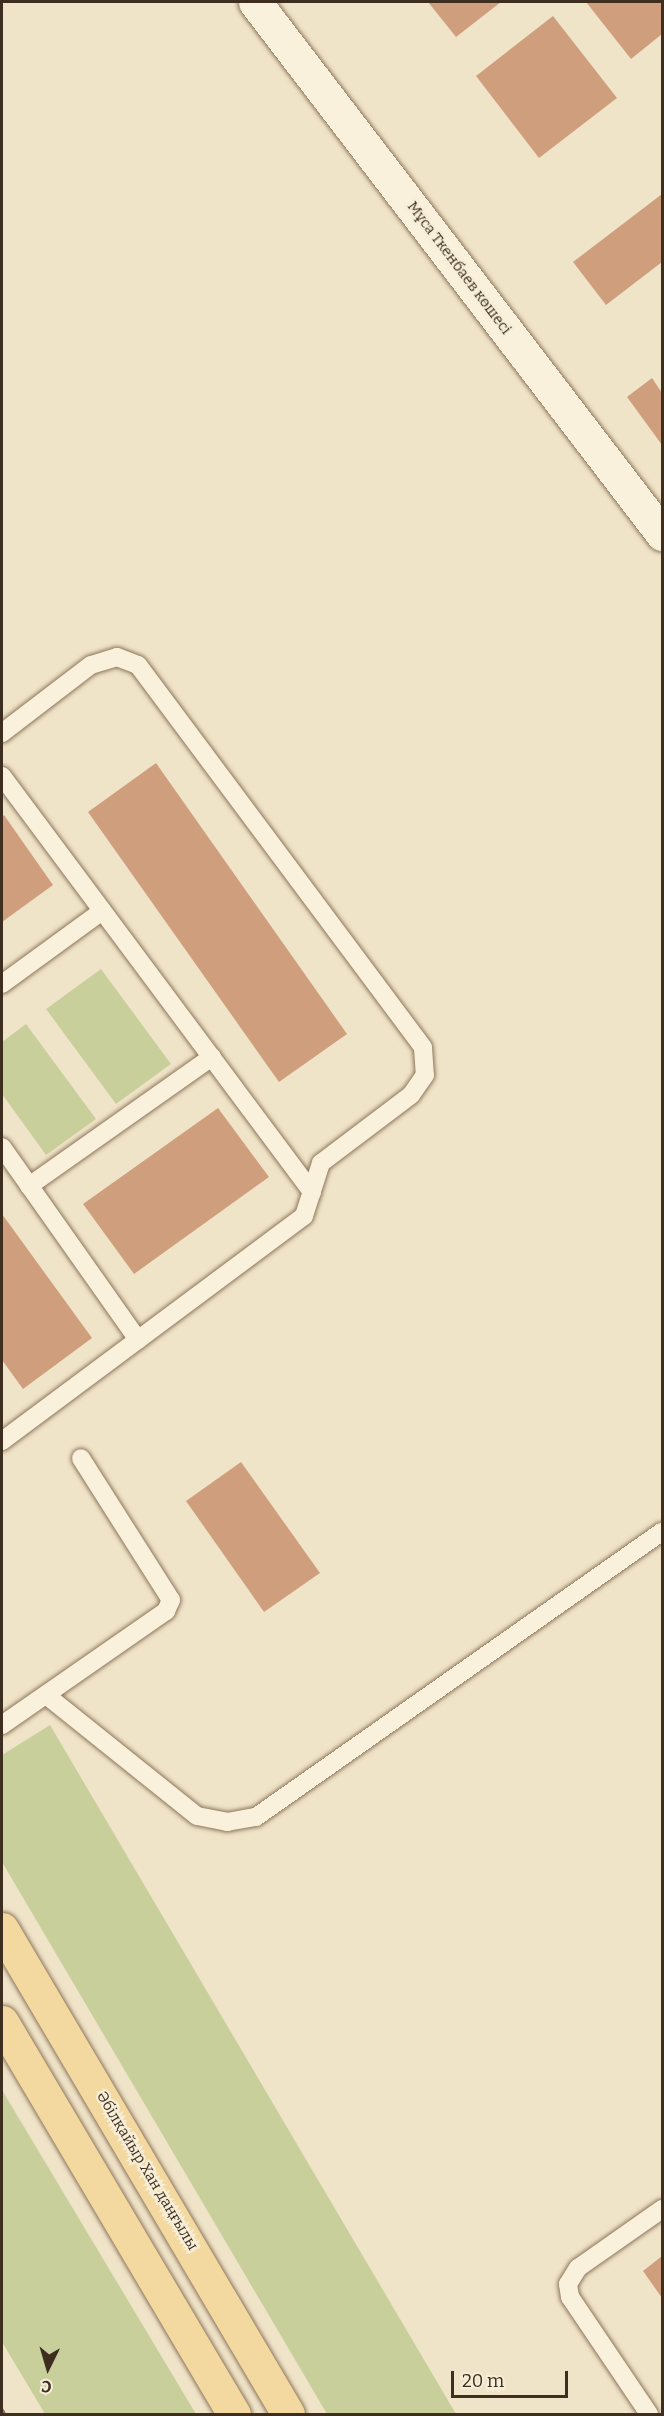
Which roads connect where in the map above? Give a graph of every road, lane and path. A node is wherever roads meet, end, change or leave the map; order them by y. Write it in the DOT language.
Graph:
graph roads {
  1 [pos="255,2"];
  2 [pos="663,534"];
  3 [pos="2,733"];
  4 [pos="2,776"];
  5 [pos="102,911"];
  6 [pos="2,984"];
  7 [pos="212,1057"];
  8 [pos="2,1148"];
  9 [pos="28,1186"];
  10 [pos="312,1192"];
  11 [pos="138,1340"];
  12 [pos="2,1441"];
  13 [pos="81,1458"];
  14 [pos="663,1532"];
  15 [pos="46,1695"];
  16 [pos="2,1725"];
  17 [pos="2,1929"];
  18 [pos="2,2022"];
  19 [pos="663,2209"];
  20 [pos="2,2410"];
  21 [pos="4,2415"];
  22 [pos="234,2415"];
  23 [pos="288,2415"];
  24 [pos="649,2415"];
  1 -- 2 [label="street, Мұса Ткенбаев көшесі"];
  3 -- 10 [label="lane"];
  4 -- 5 [label="lane"];
  5 -- 6 [label="lane"];
  5 -- 7 [label="lane"];
  7 -- 9 [label="lane"];
  7 -- 10 [label="lane"];
  8 -- 9 [label="lane"];
  9 -- 11 [label="lane"];
  10 -- 11 [label="lane"];
  11 -- 12 [label="lane"];
  13 -- 15 [label="lane"];
  14 -- 15 [label="lane"];
  15 -- 16 [label="lane"];
  17 -- 23 [label="main road, Әбілқайыр Хан даңғылы"];
  18 -- 22 [label="main road"];
  19 -- 24 [label="lane"];
  20 -- 21 [label="path"];
}
